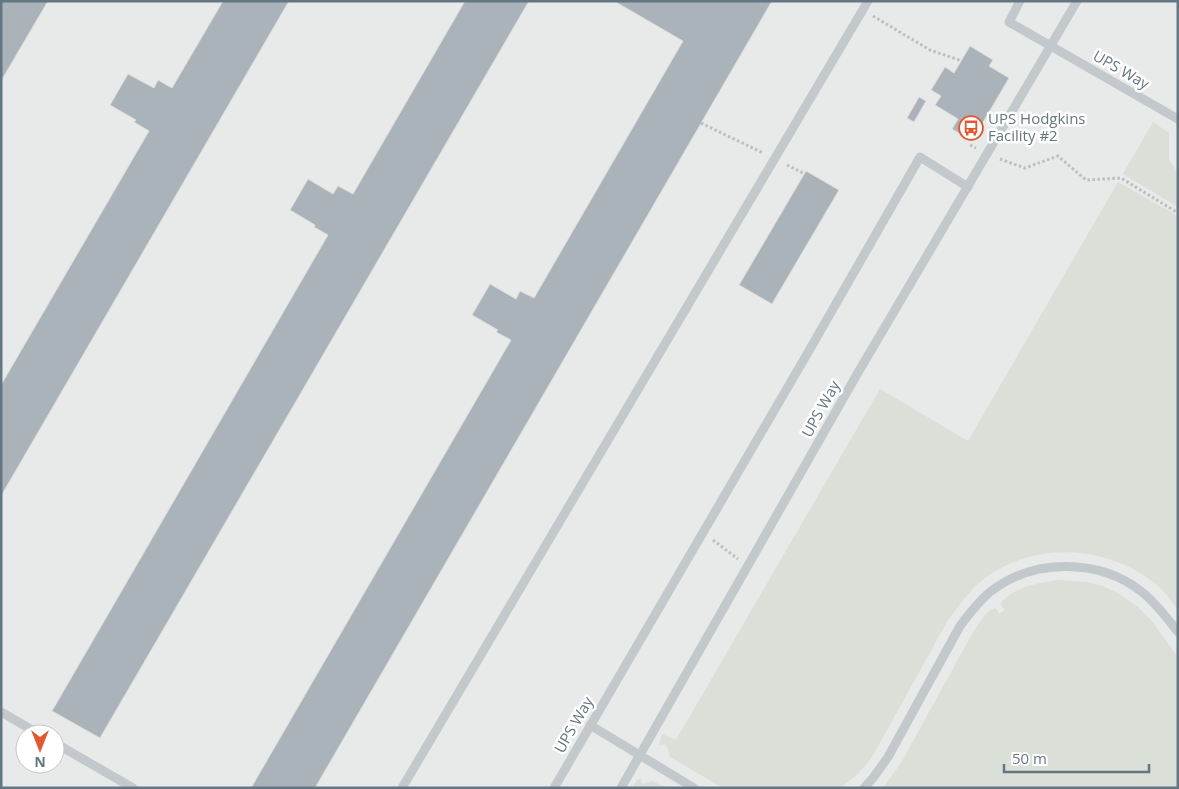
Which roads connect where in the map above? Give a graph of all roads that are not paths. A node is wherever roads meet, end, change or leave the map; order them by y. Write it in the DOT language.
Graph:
graph roads {
  1 [pos="868,1"];
  2 [pos="1020,1"];
  3 [pos="1077,1"];
  4 [pos="1050,47"];
  5 [pos="1178,119"];
  6 [pos="968,187"];
  7 [pos="1178,632"];
  8 [pos="1,712"];
  9 [pos="22,724"];
  10 [pos="590,724"];
  11 [pos="65,749"];
  12 [pos="640,755"];
  13 [pos="133,788"];
  14 [pos="402,788"];
  15 [pos="554,788"];
  16 [pos="622,788"];
  17 [pos="694,788"];
  18 [pos="864,788"];
  1 -- 14 [label="lane"];
  2 -- 4 [label="lane, UPS Way"];
  3 -- 4 [label="lane, UPS Way"];
  4 -- 5 [label="lane, UPS Way"];
  4 -- 6 [label="lane, UPS Way"];
  6 -- 10 [label="lane, UPS Way"];
  6 -- 12 [label="lane, UPS Way"];
  7 -- 18 [label="lane"];
  8 -- 9 [label="lane"];
  10 -- 12 [label="lane"];
  10 -- 15 [label="lane, UPS Way"];
  11 -- 13 [label="lane"];
  12 -- 16 [label="lane, UPS Way"];
  12 -- 17 [label="lane"];
}
